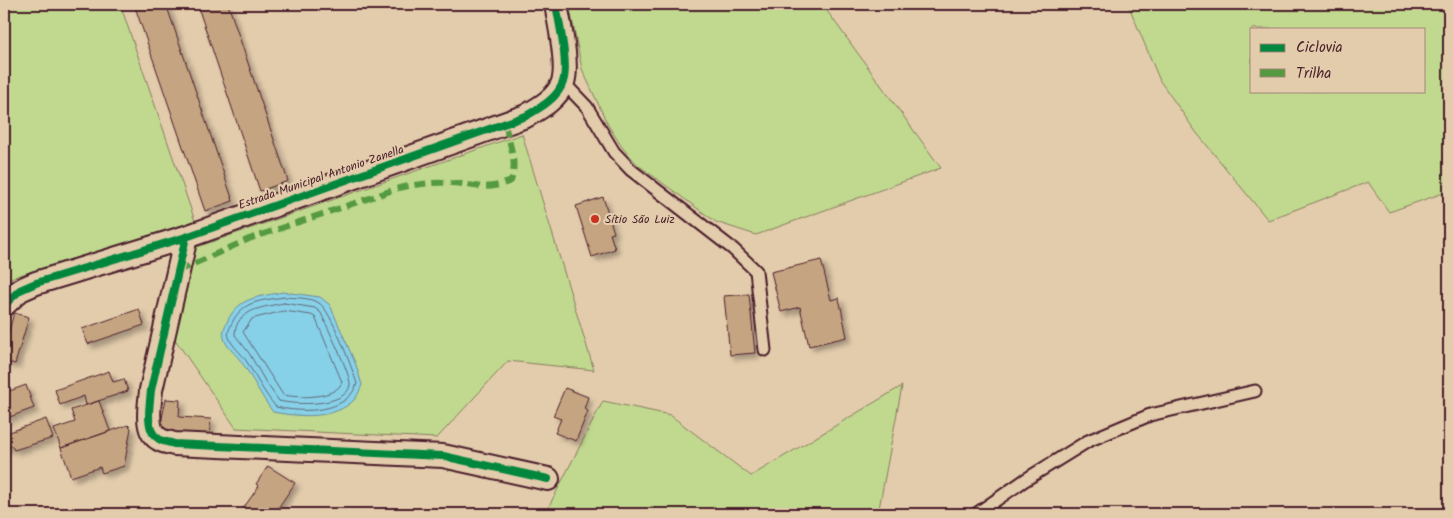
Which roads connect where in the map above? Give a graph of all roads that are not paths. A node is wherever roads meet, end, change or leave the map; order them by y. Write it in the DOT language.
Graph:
graph roads {
  1 [pos="556,4"];
  2 [pos="563,82"];
  3 [pos="186,237"];
  4 [pos="4,305"];
  5 [pos="765,350"];
  6 [pos="1255,391"];
  7 [pos="548,479"];
  8 [pos="976,514"];
  1 -- 2 [label="street"];
  2 -- 3 [label="street, Estrada Municipal Antonio Zanella"];
  2 -- 5 [label="lane"];
  3 -- 4 [label="street, Estrada Municipal Antonio Zanella"];
  3 -- 7 [label="street"];
  6 -- 8 [label="lane"];
}
